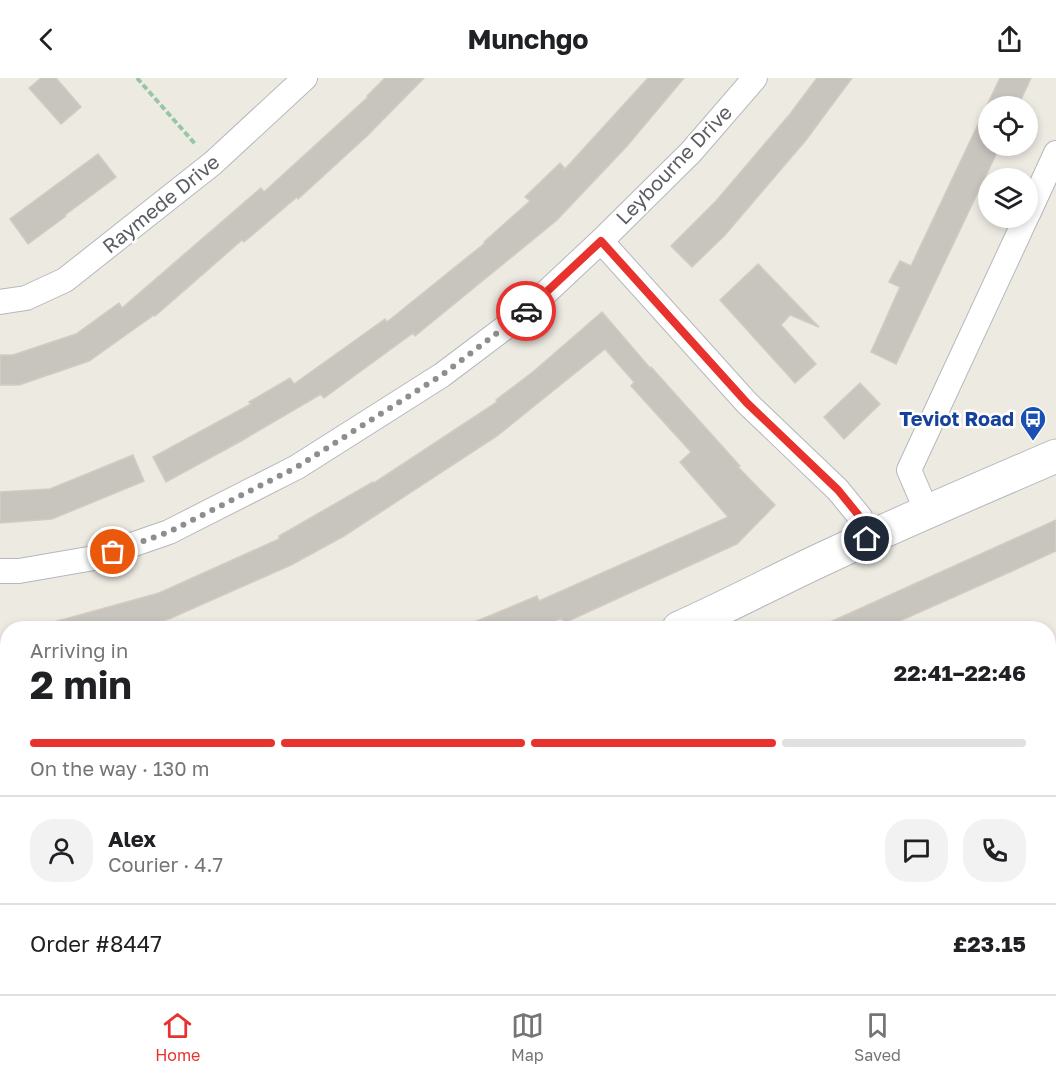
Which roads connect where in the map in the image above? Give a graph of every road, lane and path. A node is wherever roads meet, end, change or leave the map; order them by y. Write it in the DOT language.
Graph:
graph roads {
  1 [pos="137,78"];
  2 [pos="305,78"];
  3 [pos="755,78"];
  4 [pos="1056,153"];
  5 [pos="213,163"];
  6 [pos="1038,192"];
  7 [pos="1021,228"];
  8 [pos="601,241"];
  9 [pos="0,302"];
  10 [pos="1056,456"];
  11 [pos="927,512"];
  12 [pos="867,539"];
  13 [pos="0,571"];
  14 [pos="695,621"];
  1 -- 5 [label="path"];
  2 -- 5 [label="street, Raymede Drive"];
  3 -- 8 [label="street, Leybourne Drive"];
  4 -- 6 [label="street"];
  5 -- 9 [label="street, Raymede Drive"];
  7 -- 11 [label="street"];
  8 -- 12 [label="street"];
  8 -- 13 [label="street, Leybourne Drive"];
  10 -- 11 [label="street"];
  11 -- 12 [label="street"];
  12 -- 14 [label="street"];
}
